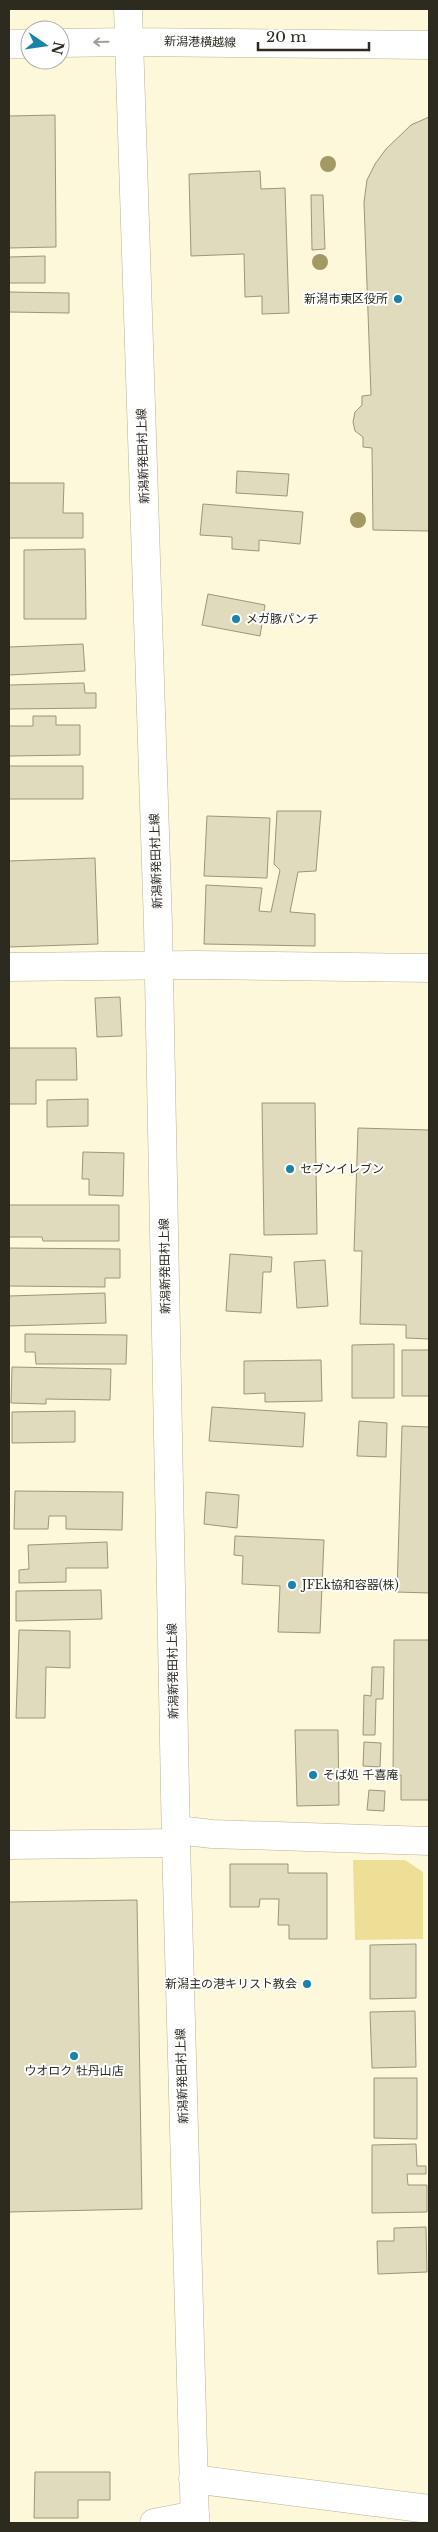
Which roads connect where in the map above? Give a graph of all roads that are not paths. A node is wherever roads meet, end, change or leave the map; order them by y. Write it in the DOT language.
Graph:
graph roads {
  1 [pos="128,9"];
  2 [pos="128,42"];
  3 [pos="70,43"];
  4 [pos="429,45"];
  5 [pos="159,966"];
  6 [pos="9,967"];
  7 [pos="429,968"];
  8 [pos="176,1837"];
  9 [pos="429,1841"];
  10 [pos="9,1845"];
  11 [pos="193,2479"];
  12 [pos="429,2509"];
  13 [pos="195,2519"];
  14 [pos="154,2523"];
  1 -- 2 [label="main road, 新潟新発田村上線"];
  2 -- 3 [label="main road, 新潟港横越線, one-way"];
  2 -- 4 [label="main road, 新潟港横越線"];
  2 -- 5 [label="main road, 新潟新発田村上線"];
  5 -- 6 [label="main road"];
  5 -- 7 [label="main road"];
  5 -- 8 [label="main road, 新潟新発田村上線"];
  8 -- 9 [label="main road"];
  8 -- 10 [label="main road"];
  8 -- 11 [label="main road, 新潟新発田村上線"];
  11 -- 12 [label="main road"];
  11 -- 13 [label="main road, 新潟新発田村上線"];
  13 -- 14 [label="main road"];
}
